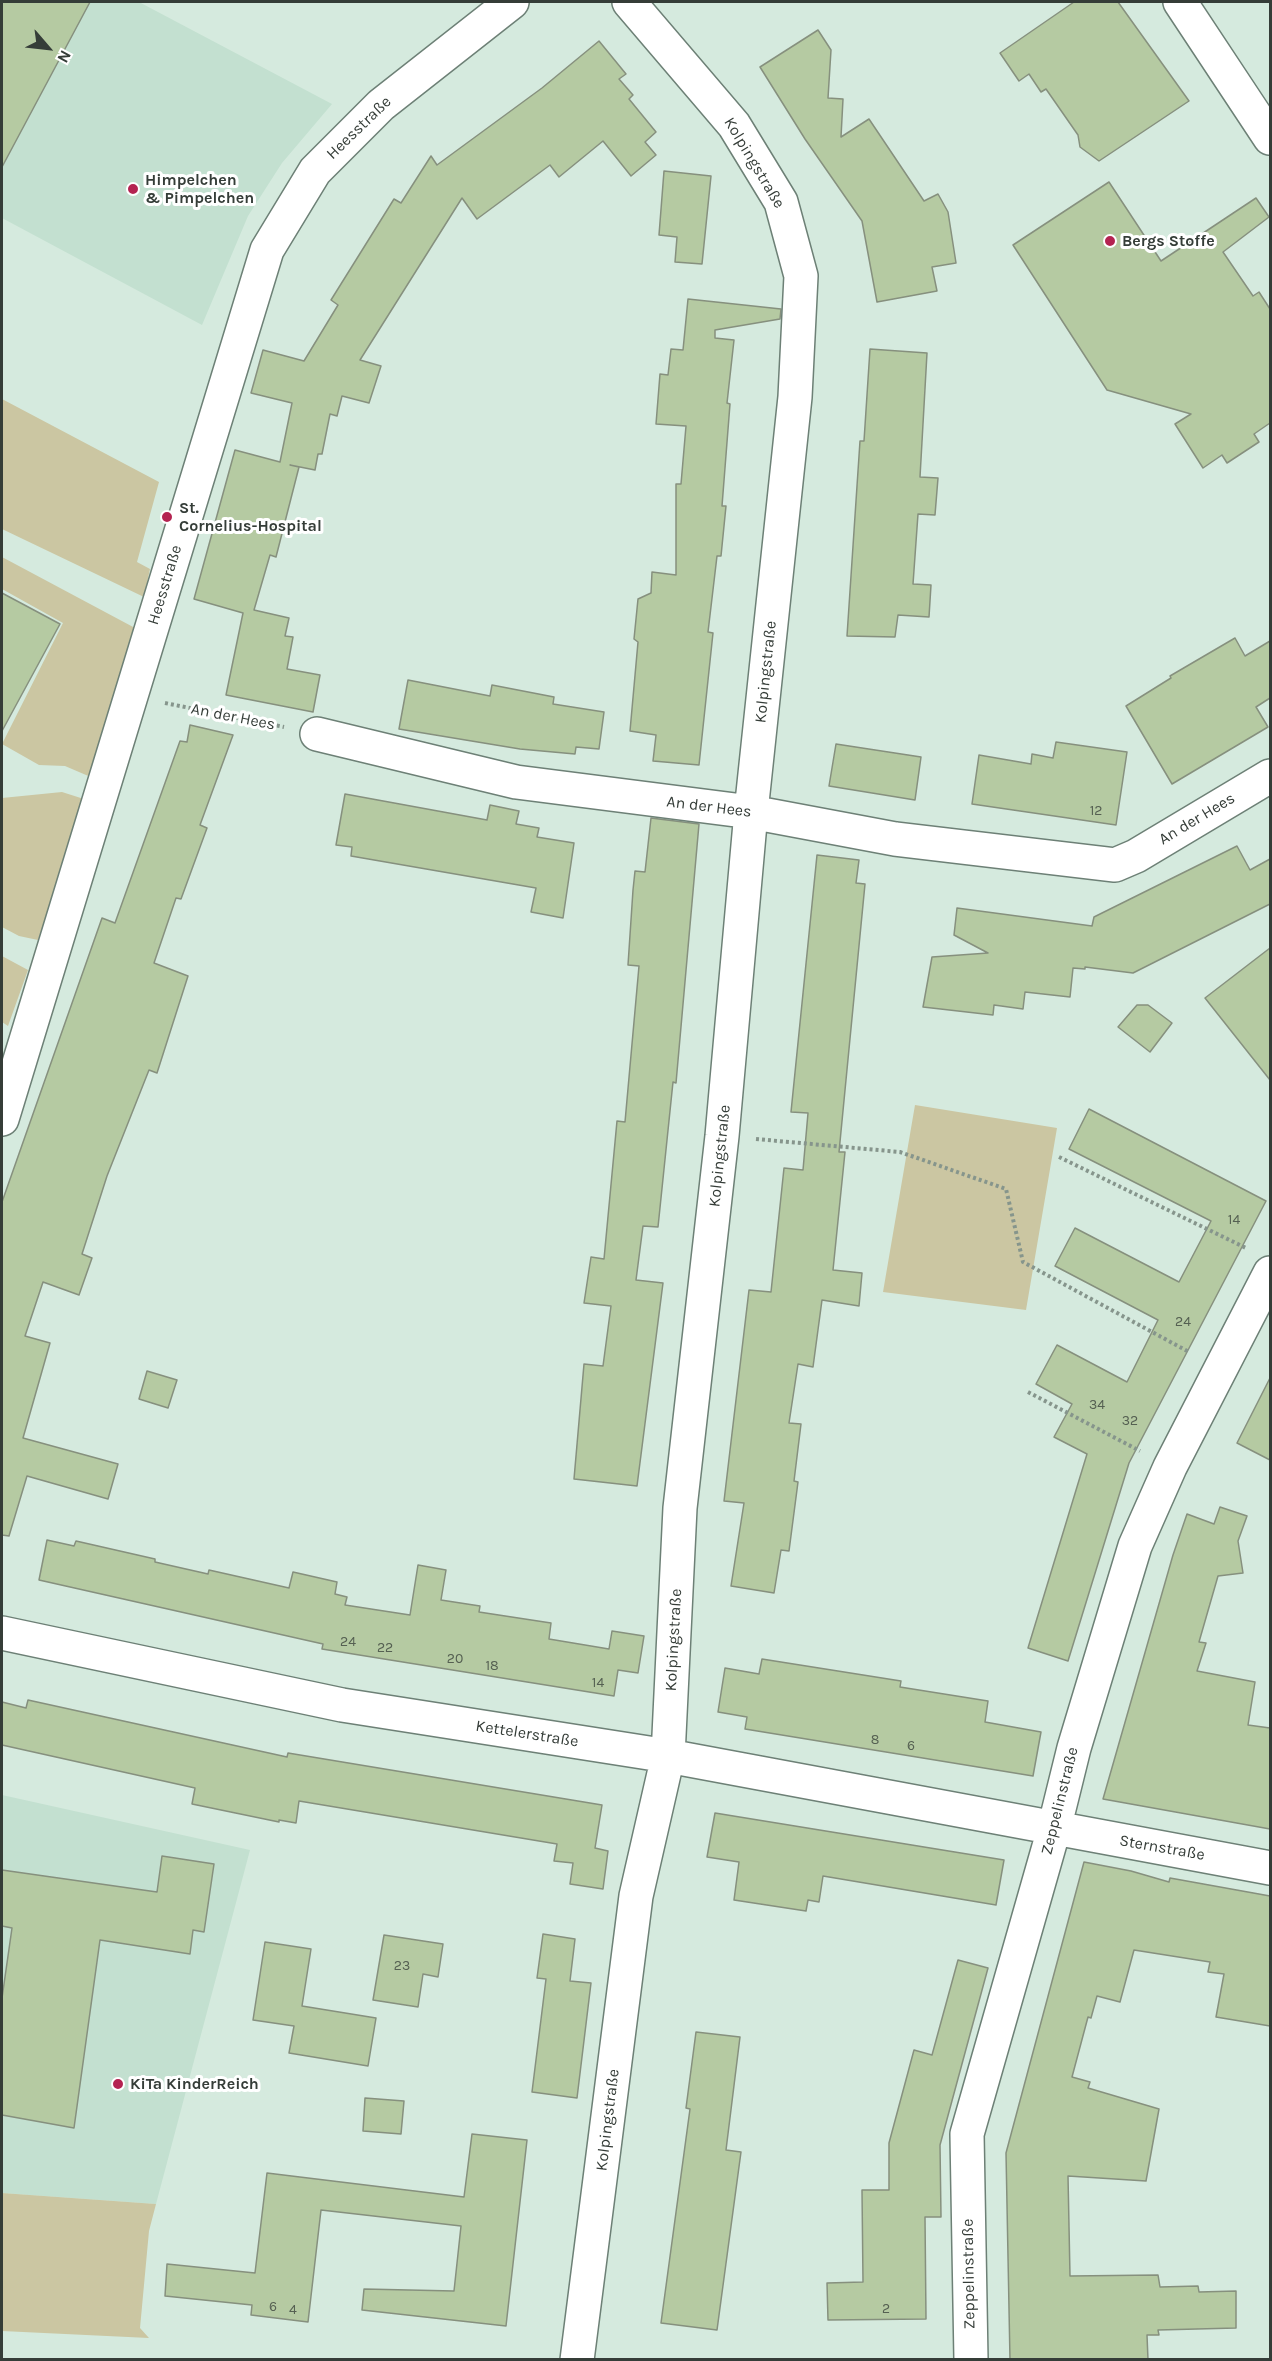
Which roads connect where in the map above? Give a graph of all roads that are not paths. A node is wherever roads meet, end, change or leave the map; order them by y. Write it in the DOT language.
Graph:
graph roads {
  1 [pos="512,2"];
  2 [pos="629,2"];
  3 [pos="1180,2"];
  4 [pos="1270,138"];
  5 [pos="317,734"];
  6 [pos="1270,776"];
  7 [pos="751,812"];
  8 [pos="2,1119"];
  9 [pos="1260,1261"];
  10 [pos="2,1633"];
  11 [pos="668,1756"];
  12 [pos="1054,1828"];
  13 [pos="1270,1868"];
  14 [pos="577,2360"];
  15 [pos="971,2360"];
  1 -- 8 [label="street, Heesstraße"];
  2 -- 7 [label="street, Kolpingstraße"];
  3 -- 4 [label="street"];
  5 -- 7 [label="street, An der Hees"];
  6 -- 7 [label="street, An der Hees"];
  7 -- 11 [label="street, Kolpingstraße"];
  9 -- 12 [label="street, Zeppelinstraße"];
  10 -- 11 [label="street, Kettelerstraße"];
  11 -- 12 [label="street, Kettelerstraße"];
  11 -- 14 [label="street, Kolpingstraße"];
  12 -- 13 [label="street, Sternstraße"];
  12 -- 15 [label="street, Zeppelinstraße"];
}
